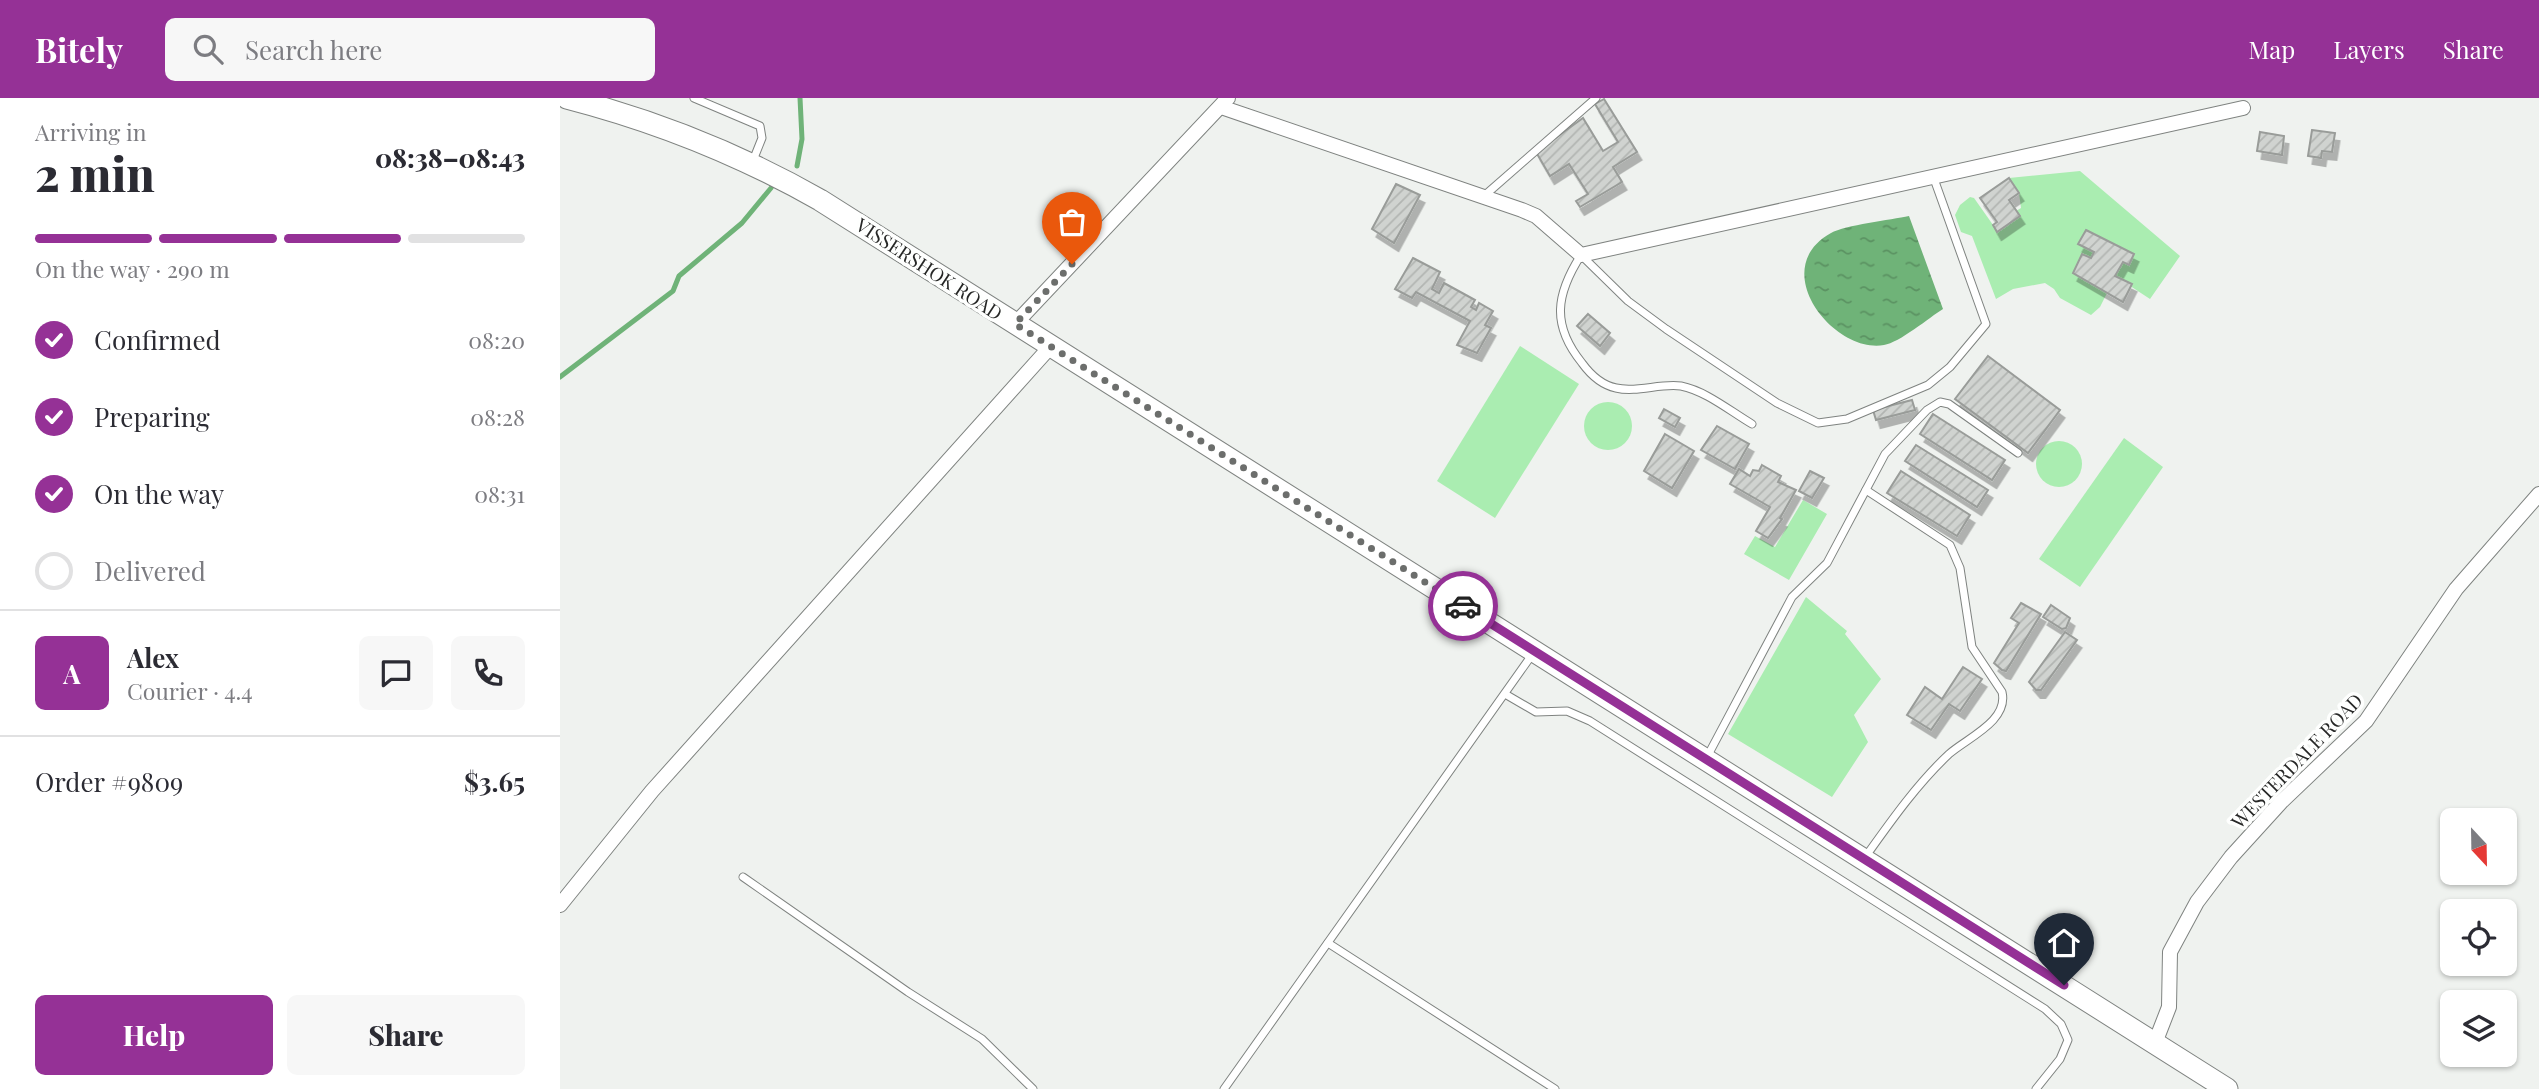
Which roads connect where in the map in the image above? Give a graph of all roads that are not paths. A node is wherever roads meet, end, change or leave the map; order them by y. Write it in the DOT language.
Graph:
graph roads {
  1 [pos="567,98"];
  2 [pos="694,98"];
  3 [pos="1596,98"];
  4 [pos="1224,102"];
  5 [pos="2243,108"];
  6 [pos="752,164"];
  7 [pos="1932,175"];
  8 [pos="1484,196"];
  9 [pos="1581,255"];
  10 [pos="1015,324"];
  11 [pos="1051,346"];
  12 [pos="1752,424"];
  13 [pos="2018,453"];
  14 [pos="1866,490"];
  15 [pos="2539,494"];
  16 [pos="1535,652"];
  17 [pos="1505,694"];
  18 [pos="1706,760"];
  19 [pos="1864,859"];
  20 [pos="743,877"];
  21 [pos="560,905"];
  22 [pos="1328,943"];
  23 [pos="2155,1043"];
  24 [pos="1033,1089"];
  25 [pos="1224,1089"];
  26 [pos="1555,1089"];
  27 [pos="2036,1089"];
  28 [pos="2227,1089"];
  1 -- 6 [label="main road, VISSERSHOK ROAD"];
  2 -- 6 [label="lane"];
  3 -- 8 [label="lane"];
  4 -- 8 [label="street"];
  4 -- 10 [label="street"];
  5 -- 7 [label="street"];
  6 -- 10 [label="main road, VISSERSHOK ROAD"];
  7 -- 9 [label="street"];
  7 -- 9 [label="lane"];
  8 -- 9 [label="street"];
  9 -- 12 [label="lane"];
  10 -- 11 [label="main road, VISSERSHOK ROAD"];
  11 -- 16 [label="main road, VISSERSHOK ROAD"];
  11 -- 21 [label="street"];
  13 -- 14 [label="lane"];
  14 -- 18 [label="lane"];
  14 -- 19 [label="lane"];
  15 -- 23 [label="street, WESTERDALE ROAD"];
  16 -- 17 [label="lane"];
  16 -- 18 [label="main road, VISSERSHOK ROAD"];
  17 -- 22 [label="lane"];
  17 -- 27 [label="lane"];
  18 -- 19 [label="main road, VISSERSHOK ROAD"];
  19 -- 23 [label="main road, VISSERSHOK ROAD"];
  20 -- 24 [label="lane"];
  22 -- 25 [label="lane"];
  22 -- 26 [label="lane"];
  23 -- 28 [label="main road, VISSERSHOK ROAD"];
}
